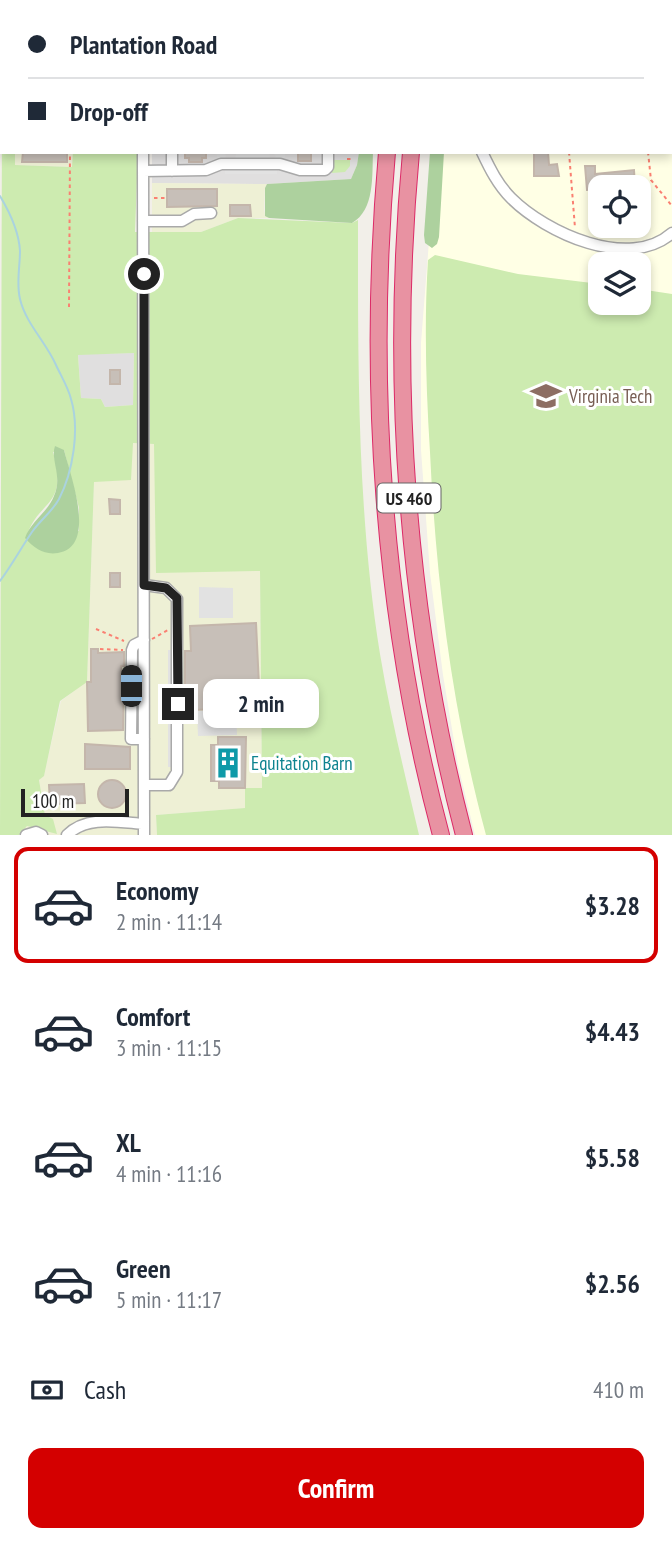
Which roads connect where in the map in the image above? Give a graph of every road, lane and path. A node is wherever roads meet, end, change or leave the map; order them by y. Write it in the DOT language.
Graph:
graph roads {
  1 [pos="70,154"];
  2 [pos="143,154"];
  3 [pos="172,154"];
  4 [pos="328,154"];
  5 [pos="386,154"];
  6 [pos="411,154"];
  7 [pos="483,154"];
  8 [pos="569,154"];
  9 [pos="648,154"];
  10 [pos="221,156"];
  11 [pos="280,158"];
  12 [pos="347,159"];
  13 [pos="352,159"];
  14 [pos="143,170"];
  15 [pos="172,171"];
  16 [pos="154,198"];
  17 [pos="168,198"];
  18 [pos="672,206"];
  19 [pos="211,213"];
  20 [pos="143,221"];
  21 [pos="672,233"];
  22 [pos="576,239"];
  23 [pos="69,307"];
  24 [pos="144,585"];
  25 [pos="178,624"];
  26 [pos="96,629"];
  27 [pos="140,644"];
  28 [pos="100,649"];
  29 [pos="144,785"];
  30 [pos="144,830"];
  31 [pos="26,835"];
  32 [pos="42,835"];
  33 [pos="67,835"];
  34 [pos="441,835"];
  35 [pos="464,835"];
  1 -- 23 [label="path"];
  2 -- 14 [label="street"];
  3 -- 15 [label="street"];
  4 -- 11 [label="street"];
  5 -- 34 [label="highway, US 460"];
  6 -- 35 [label="highway, US 460"];
  7 -- 22 [label="street"];
  8 -- 22 [label="path"];
  9 -- 18 [label="path"];
  10 -- 11 [label="street"];
  10 -- 15 [label="street"];
  12 -- 13 [label="path"];
  14 -- 15 [label="street"];
  14 -- 20 [label="street"];
  16 -- 17 [label="path"];
  19 -- 20 [label="street"];
  20 -- 24 [label="street"];
  21 -- 22 [label="street"];
  24 -- 25 [label="street"];
  24 -- 27 [label="street"];
  25 -- 27 [label="path"];
  25 -- 29 [label="street"];
  26 -- 27 [label="path"];
  27 -- 28 [label="path"];
  27 -- 29 [label="street"];
  29 -- 30 [label="street"];
  30 -- 33 [label="street"];
  31 -- 32 [label="street"];
}
